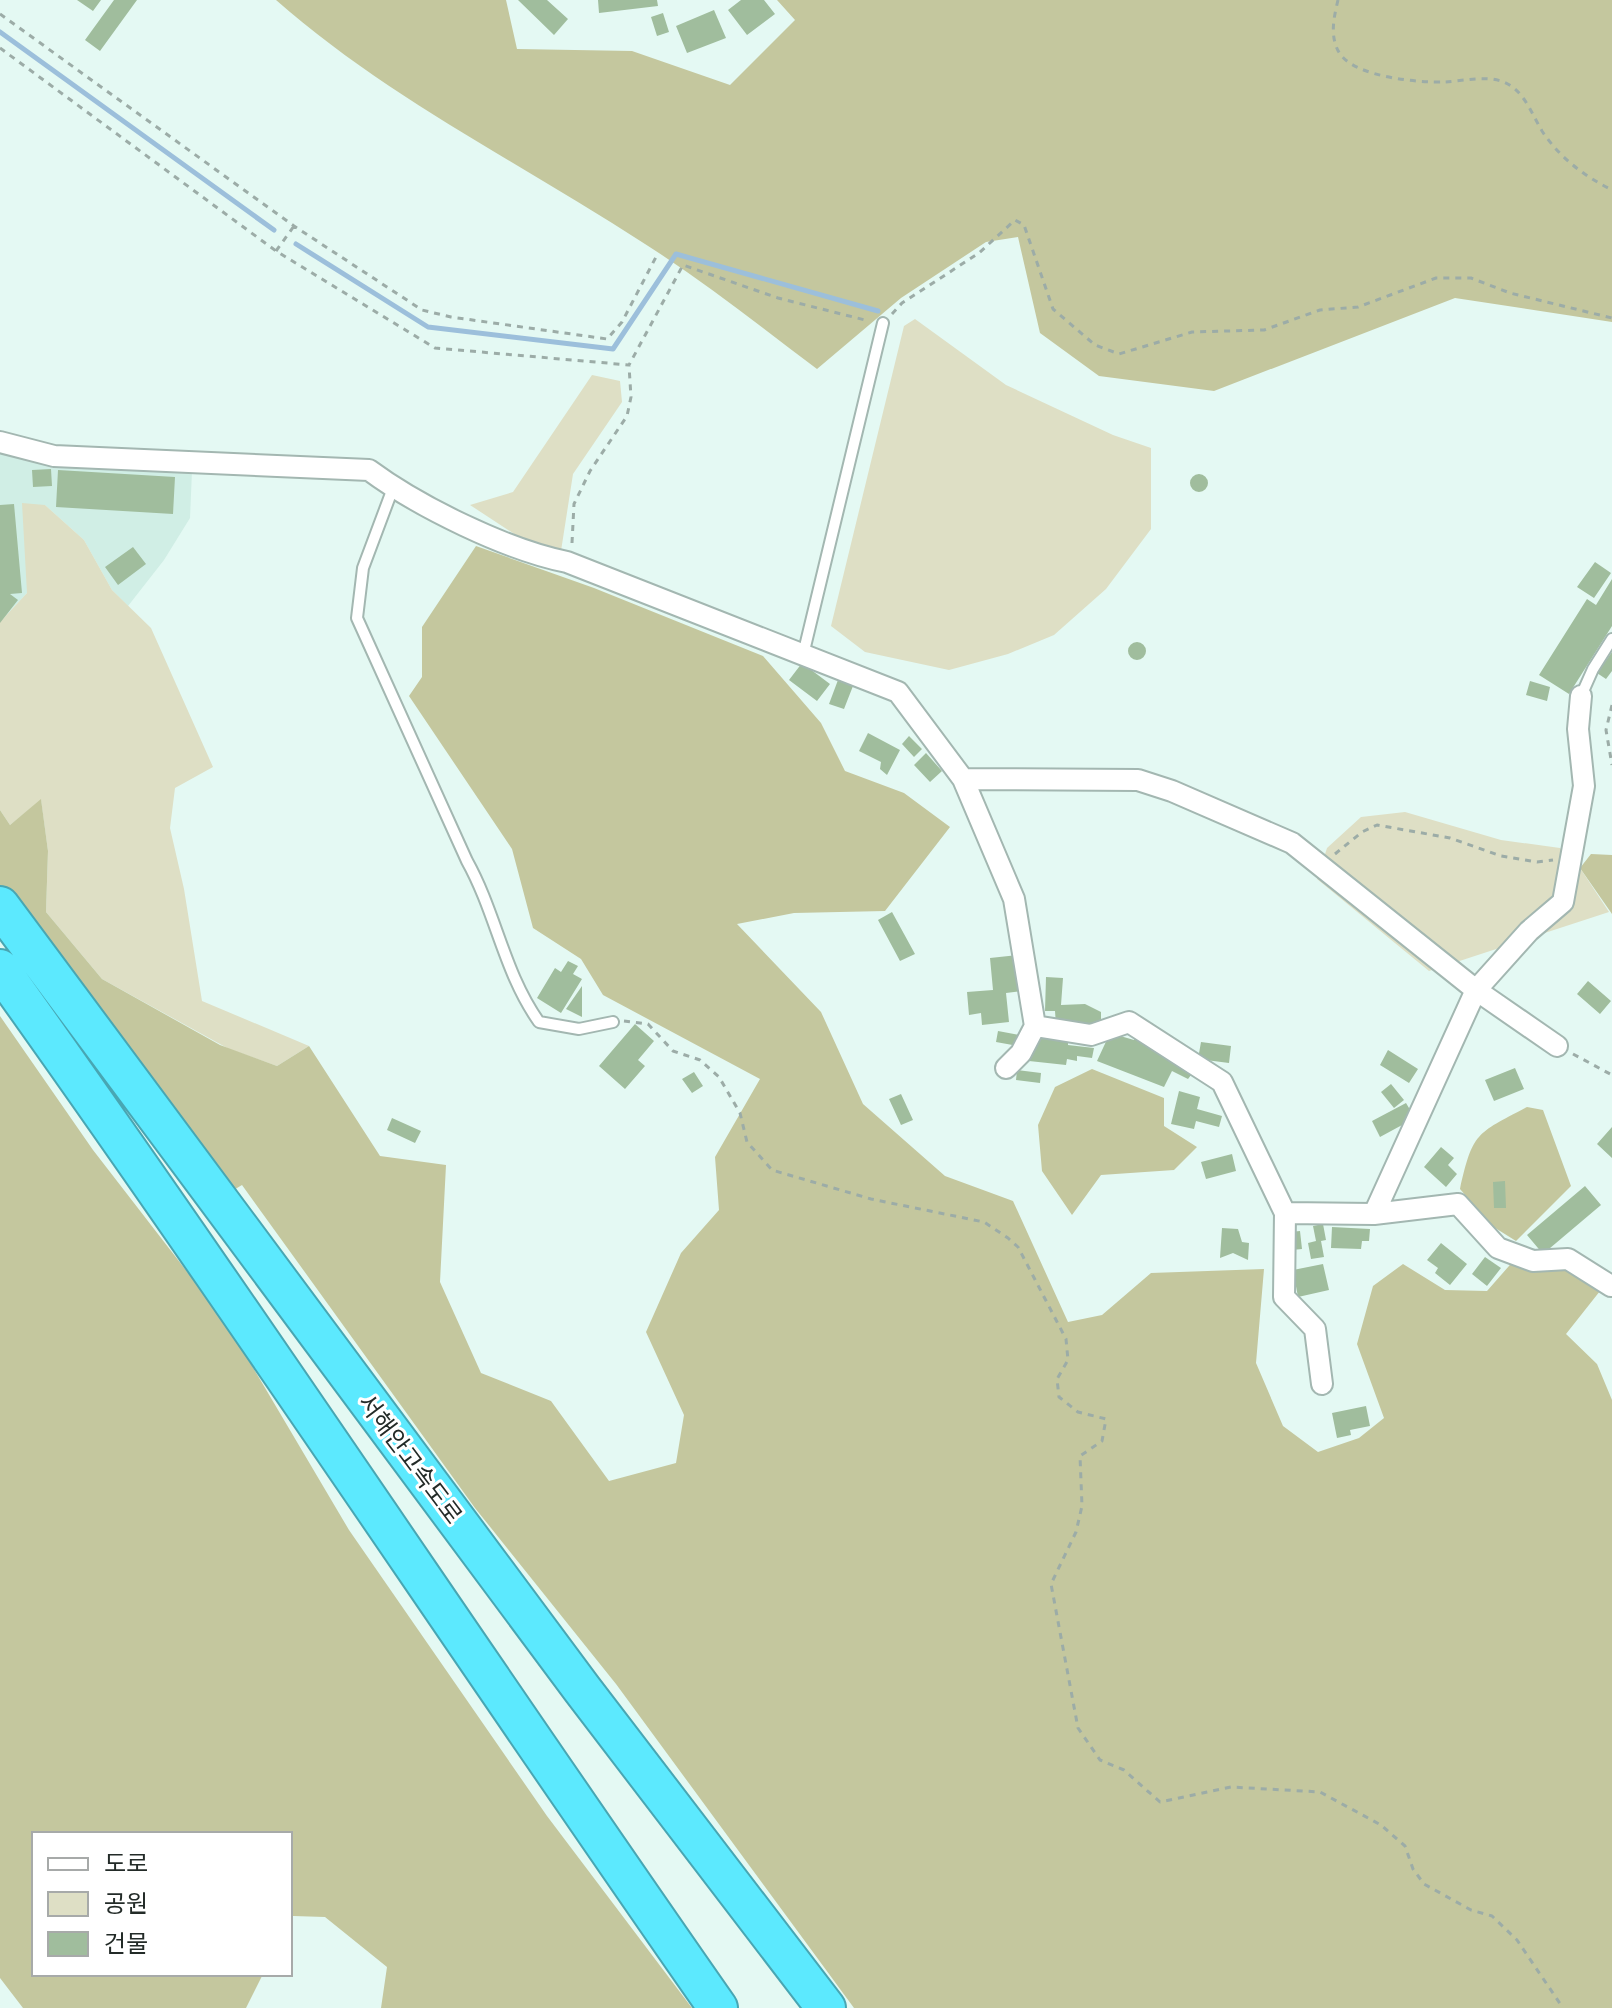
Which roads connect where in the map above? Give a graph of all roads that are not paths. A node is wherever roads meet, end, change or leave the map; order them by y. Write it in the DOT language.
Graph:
graph roads {
  1 [pos="883,323"];
  2 [pos="0,442"];
  3 [pos="393,488"];
  4 [pos="1612,639"];
  5 [pos="803,655"];
  6 [pos="1581,696"];
  7 [pos="963,779"];
  8 [pos="0,906"];
  9 [pos="0,969"];
  10 [pos="1476,990"];
  11 [pos="613,1022"];
  12 [pos="1035,1026"];
  13 [pos="1557,1046"];
  14 [pos="1006,1068"];
  15 [pos="1285,1213"];
  16 [pos="1374,1214"];
  17 [pos="1611,1286"];
  18 [pos="1322,1384"];
  19 [pos="718,2008"];
  20 [pos="826,2008"];
  1 -- 5 [label="lane"];
  2 -- 3 [label="street"];
  3 -- 5 [label="street"];
  3 -- 11 [label="lane"];
  4 -- 6 [label="lane"];
  5 -- 7 [label="street"];
  6 -- 10 [label="street"];
  7 -- 10 [label="street"];
  7 -- 12 [label="street"];
  8 -- 20 [label="highway, 서해안고속도로"];
  9 -- 19 [label="highway"];
  10 -- 13 [label="street"];
  10 -- 16 [label="street"];
  12 -- 14 [label="street"];
  12 -- 15 [label="street"];
  15 -- 16 [label="street"];
  15 -- 18 [label="street"];
  16 -- 17 [label="street"];
}
